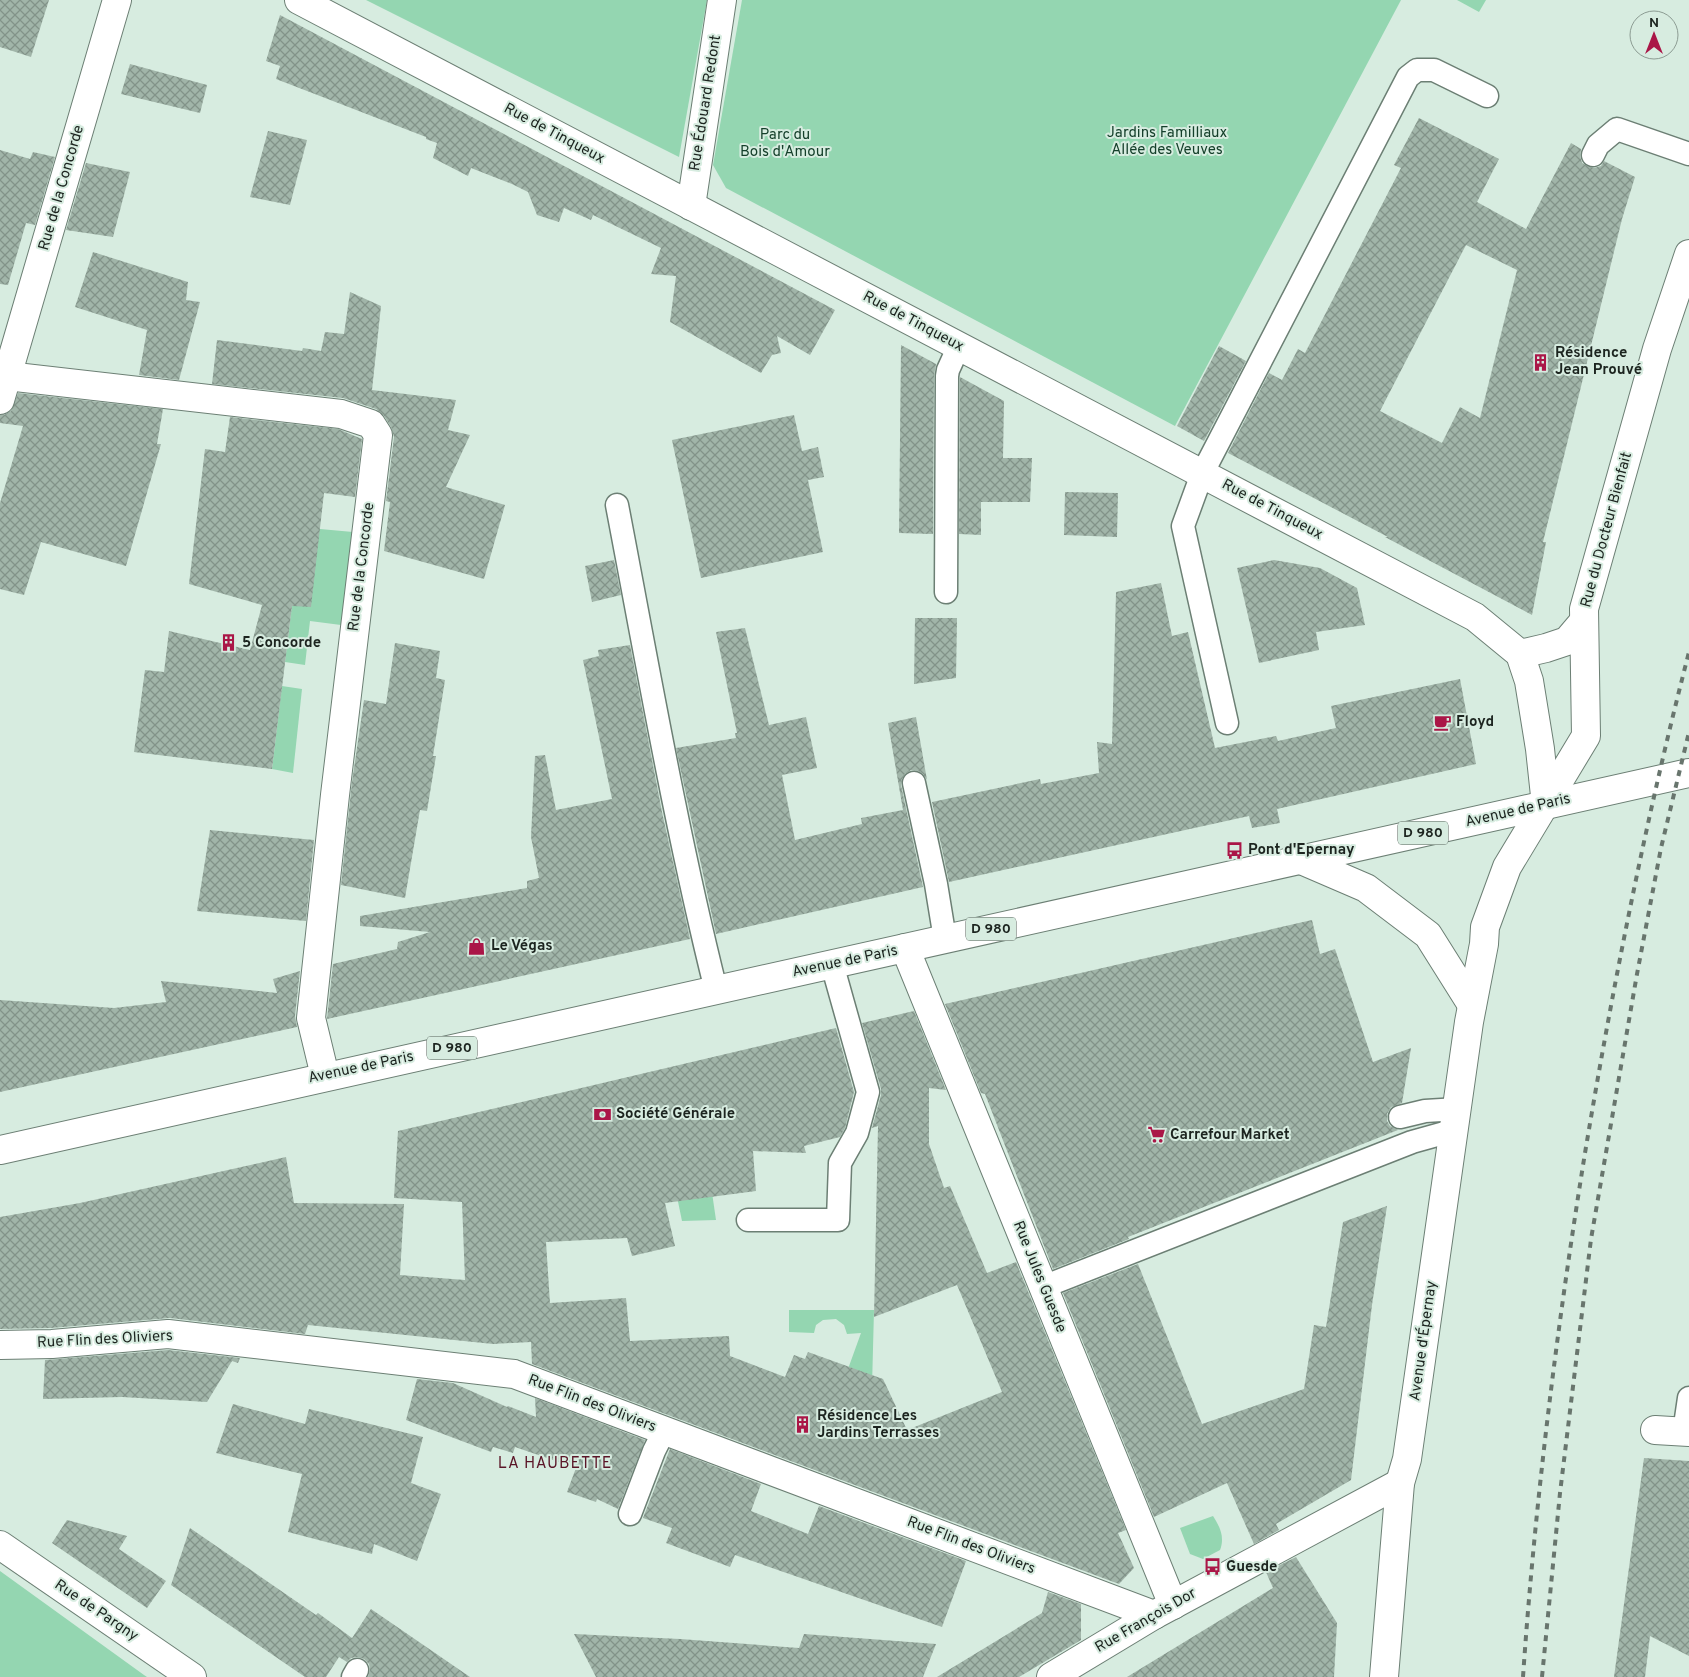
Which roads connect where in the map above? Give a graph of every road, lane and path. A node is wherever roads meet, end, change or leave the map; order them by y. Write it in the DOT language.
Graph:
graph roads {
  1 [pos="117,0"];
  2 [pos="299,0"];
  3 [pos="722,0"];
  4 [pos="1487,96"];
  5 [pos="1689,154"];
  6 [pos="1593,155"];
  7 [pos="691,206"];
  8 [pos="1689,254"];
  9 [pos="959,346"];
  10 [pos="3,388"];
  11 [pos="1202,474"];
  12 [pos="617,505"];
  13 [pos="946,592"];
  14 [pos="1584,621"];
  15 [pos="1520,654"];
  16 [pos="1227,723"];
  17 [pos="1689,773"];
  18 [pos="914,783"];
  19 [pos="1546,805"];
  20 [pos="1301,860"];
  21 [pos="945,939"];
  22 [pos="905,948"];
  23 [pos="832,964"];
  24 [pos="716,990"];
  25 [pos="1472,1005"];
  26 [pos="325,1076"];
  27 [pos="1400,1117"];
  28 [pos="1456,1119"];
  29 [pos="0,1150"];
  30 [pos="748,1220"];
  31 [pos="1043,1288"];
  32 [pos="0,1345"];
  33 [pos="1689,1398"];
  34 [pos="1655,1430"];
  35 [pos="664,1431"];
  36 [pos="1687,1432"];
  37 [pos="1400,1483"];
  38 [pos="630,1514"];
  39 [pos="0,1545"];
  40 [pos="1163,1610"];
  41 [pos="192,1677"];
  42 [pos="1051,1677"];
  43 [pos="1384,1677"];
  1 -- 10 [label="street, Rue de la Concorde"];
  2 -- 7 [label="street, Rue de Tinqueux"];
  3 -- 7 [label="street, Rue Édouard Redont"];
  4 -- 11 [label="lane"];
  5 -- 6 [label="lane"];
  7 -- 9 [label="street, Rue de Tinqueux"];
  8 -- 14 [label="street, Rue du Docteur Bienfait"];
  9 -- 11 [label="street, Rue de Tinqueux"];
  9 -- 13 [label="lane"];
  10 -- 26 [label="street, Rue de la Concorde"];
  11 -- 15 [label="street, Rue de Tinqueux"];
  11 -- 16 [label="lane"];
  12 -- 24 [label="lane"];
  14 -- 15 [label="street"];
  14 -- 19 [label="street, Rue du Docteur Bienfait"];
  15 -- 19 [label="street"];
  17 -- 19 [label="street, Avenue de Paris"];
  18 -- 21 [label="lane"];
  19 -- 20 [label="street, Avenue de Paris / D 980"];
  19 -- 25 [label="street, Avenue d'Épernay"];
  20 -- 21 [label="street, Avenue de Paris / D 980"];
  20 -- 25 [label="street"];
  21 -- 22 [label="street, Avenue de Paris / D 980"];
  22 -- 23 [label="street, Avenue de Paris / D 980"];
  22 -- 31 [label="street, Rue Jules Guesde"];
  23 -- 24 [label="street, Avenue de Paris / D 980"];
  23 -- 30 [label="lane"];
  24 -- 26 [label="street, Avenue de Paris / D 980"];
  25 -- 28 [label="street, Avenue d'Épernay"];
  26 -- 29 [label="street, Avenue de Paris / D 980"];
  27 -- 28 [label="lane"];
  28 -- 31 [label="lane"];
  28 -- 37 [label="street, Avenue d'Épernay"];
  31 -- 40 [label="street, Rue Jules Guesde"];
  32 -- 35 [label="street, Rue Flin des Oliviers"];
  33 -- 36 [label="lane"];
  34 -- 36 [label="street"];
  35 -- 38 [label="lane"];
  35 -- 40 [label="street, Rue Flin des Oliviers"];
  37 -- 40 [label="street, Rue François Dor"];
  37 -- 43 [label="street, Avenue d'Épernay"];
  39 -- 41 [label="street, Rue de Pargny"];
  40 -- 42 [label="street, Rue François Dor"];
}
